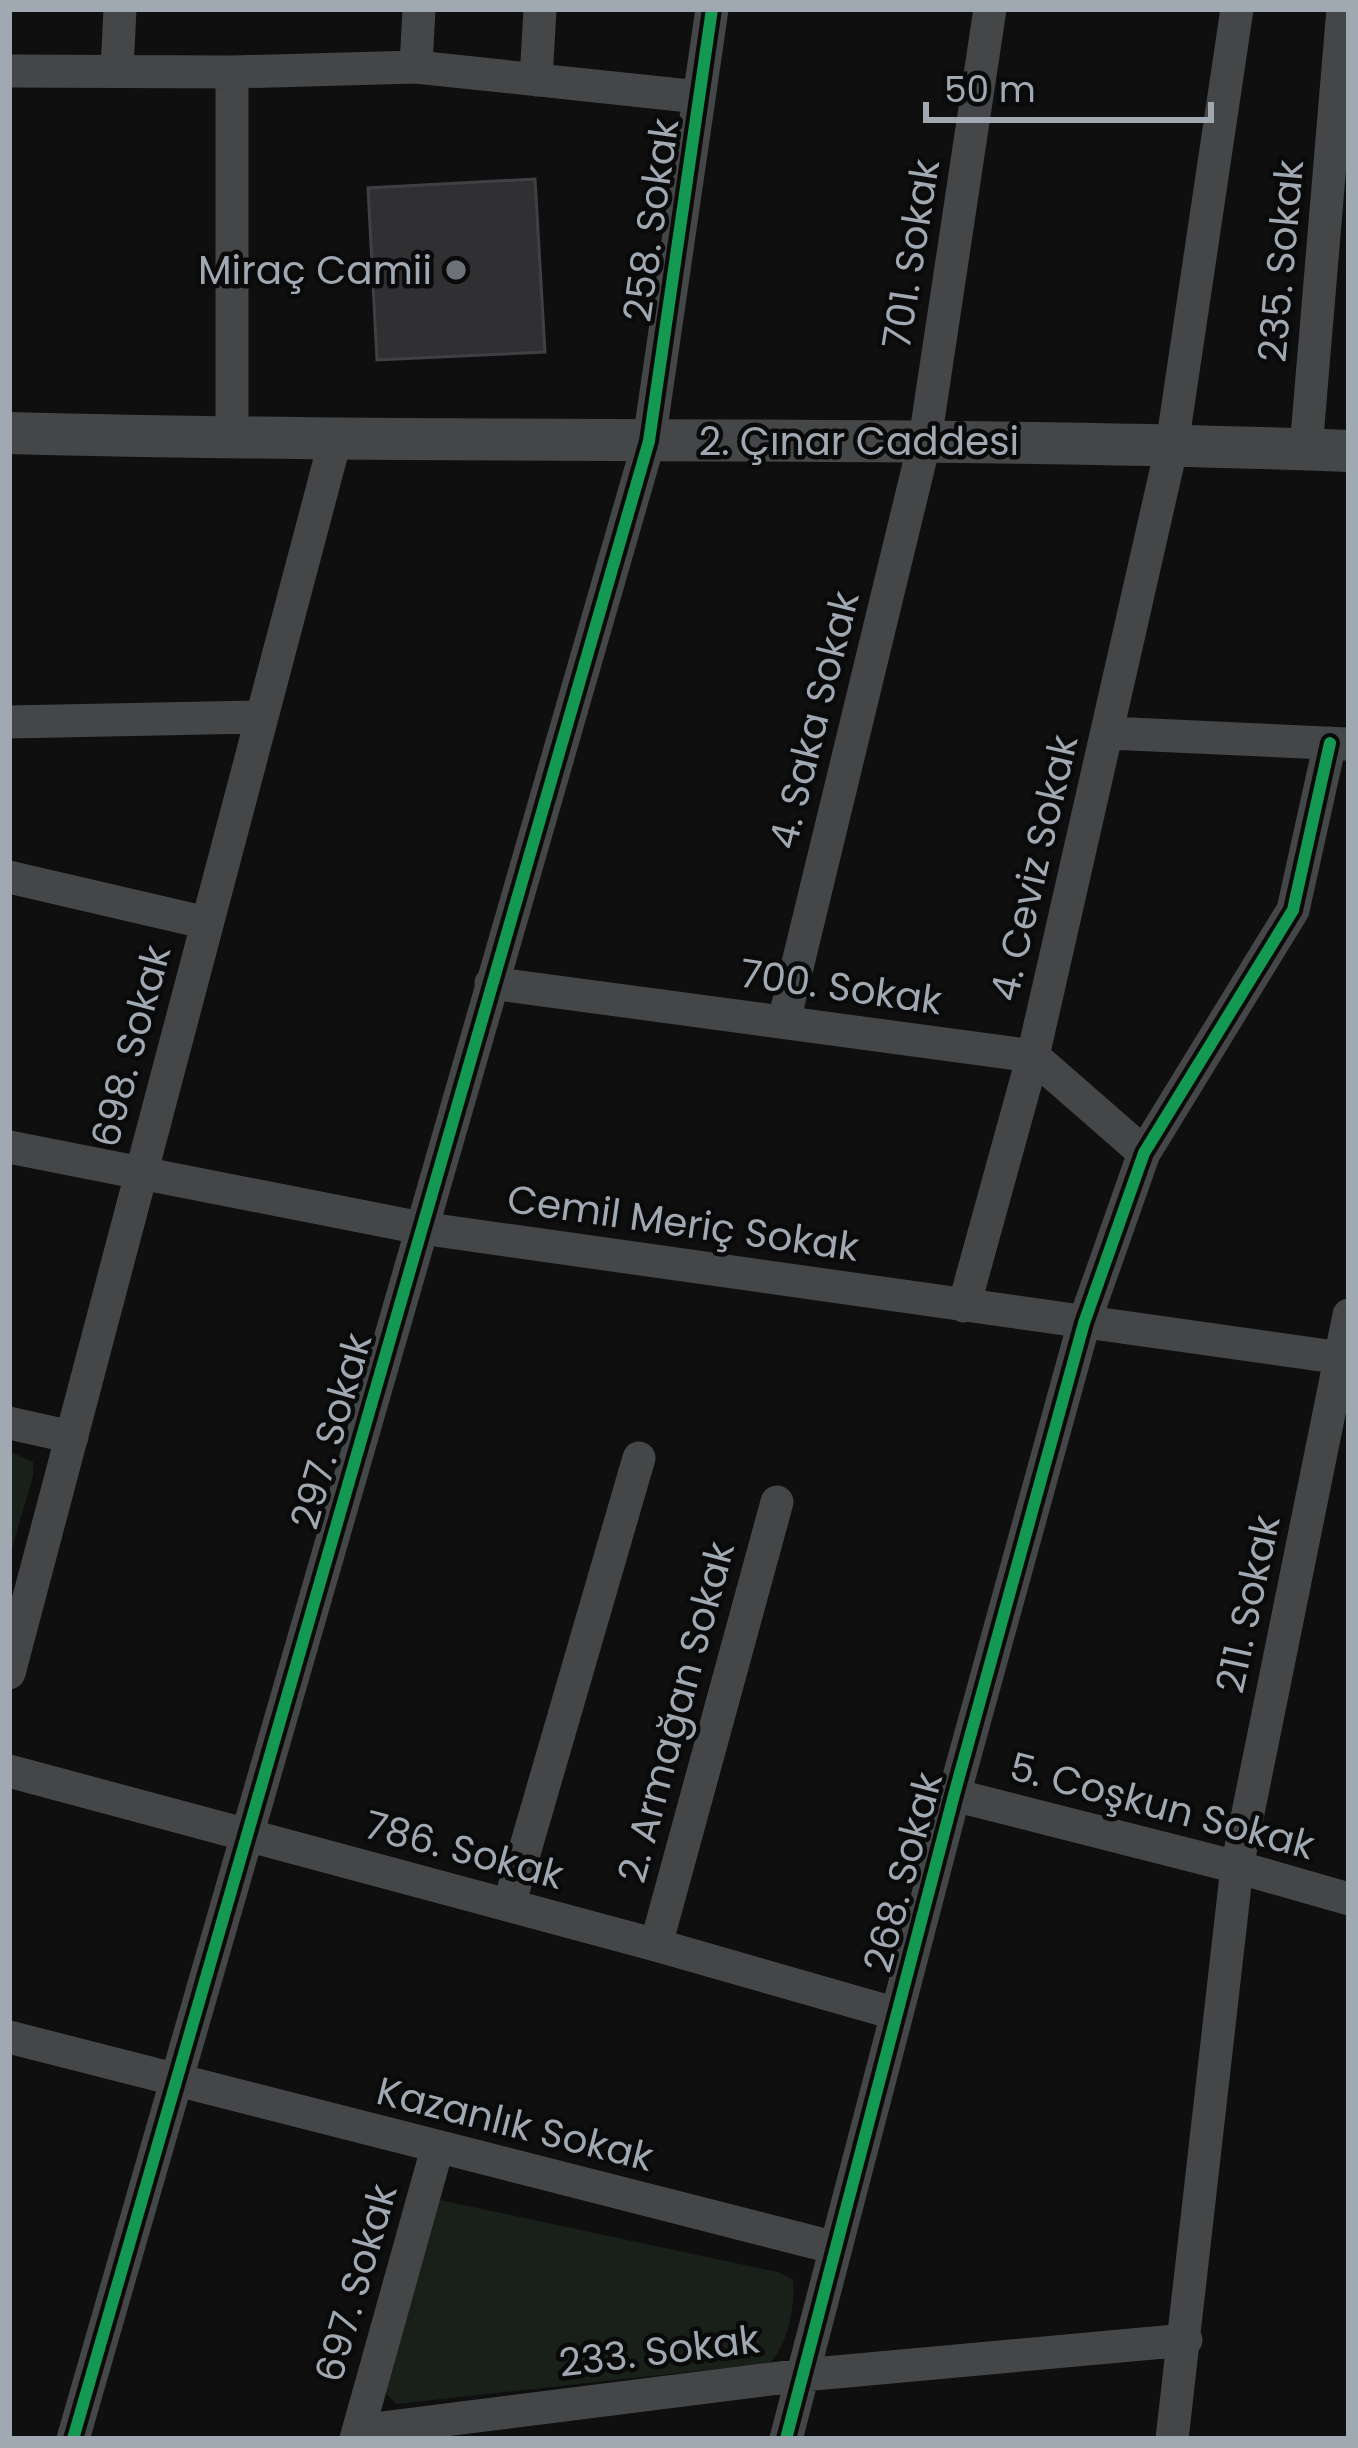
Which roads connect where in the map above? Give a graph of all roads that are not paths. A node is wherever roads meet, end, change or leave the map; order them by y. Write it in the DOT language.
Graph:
graph roads {
  1 [pos="120,9"];
  2 [pos="419,9"];
  3 [pos="540,9"];
  4 [pos="712,9"];
  5 [pos="990,9"];
  6 [pos="1237,9"];
  7 [pos="1343,9"];
  8 [pos="416,67"];
  9 [pos="116,70"];
  10 [pos="9,71"];
  11 [pos="232,72"];
  12 [pos="536,80"];
  13 [pos="699,98"];
  14 [pos="1341,160"];
  15 [pos="9,433"];
  16 [pos="232,439"];
  17 [pos="925,440"];
  18 [pos="334,441"];
  19 [pos="649,441"];
  20 [pos="1172,446"];
  21 [pos="1306,449"];
  22 [pos="1349,451"];
  23 [pos="262,717"];
  24 [pos="9,722"];
  25 [pos="1108,733"];
  26 [pos="1340,743"];
  27 [pos="9,877"];
  28 [pos="207,923"];
  29 [pos="491,983"];
  30 [pos="784,1021"];
  31 [pos="1034,1056"];
  32 [pos="9,1147"];
  33 [pos="1144,1153"];
  34 [pos="140,1176"];
  35 [pos="421,1228"];
  36 [pos="964,1306"];
  37 [pos="1349,1315"];
  38 [pos="1084,1323"];
  39 [pos="1345,1358"];
  40 [pos="9,1423"];
  41 [pos="72,1437"];
  42 [pos="638,1458"];
  43 [pos="777,1502"];
  44 [pos="9,1673"];
  45 [pos="9,1771"];
  46 [pos="954,1795"];
  47 [pos="245,1835"];
  48 [pos="1238,1867"];
  49 [pos="1349,1900"];
  50 [pos="509,1905"];
  51 [pos="656,1945"];
  52 [pos="897,2014"];
  53 [pos="9,2037"];
  54 [pos="173,2080"];
  55 [pos="436,2149"];
  56 [pos="836,2248"];
  57 [pos="1186,2340"];
  58 [pos="803,2375"];
  59 [pos="357,2435"];
  60 [pos="73,2439"];
  61 [pos="786,2439"];
  62 [pos="1172,2439"];
  1 -- 9 [label="street"];
  2 -- 8 [label="street"];
  3 -- 12 [label="street"];
  4 -- 13 [label="street, 258. Sokak"];
  5 -- 17 [label="street, 701. Sokak"];
  6 -- 20 [label="street, 235. Sokak"];
  7 -- 14 [label="street, 235. Sokak"];
  8 -- 11 [label="street"];
  8 -- 12 [label="street"];
  9 -- 10 [label="street"];
  9 -- 11 [label="street"];
  11 -- 16 [label="street"];
  12 -- 13 [label="street"];
  13 -- 19 [label="street, 258. Sokak"];
  14 -- 21 [label="street, 235. Sokak"];
  15 -- 16 [label="street, 2. Çınar Caddesi"];
  16 -- 18 [label="street, 2. Çınar Caddesi"];
  17 -- 19 [label="street, 2. Çınar Caddesi"];
  17 -- 20 [label="street, 2. Çınar Caddesi"];
  17 -- 30 [label="street, 4. Saka Sokak"];
  18 -- 19 [label="street, 2. Çınar Caddesi"];
  18 -- 23 [label="street, 698. Sokak"];
  19 -- 29 [label="street, 297. Sokak"];
  20 -- 21 [label="street, 2. Çınar Caddesi"];
  20 -- 25 [label="street, 4. Ceviz Sokak"];
  21 -- 22 [label="street, 2. Çınar Caddesi"];
  23 -- 24 [label="street"];
  23 -- 28 [label="street, 698. Sokak"];
  25 -- 26 [label="street"];
  25 -- 31 [label="street, 4. Ceviz Sokak"];
  26 -- 33 [label="street, 268. Sokak"];
  27 -- 28 [label="street"];
  28 -- 34 [label="street, 698. Sokak"];
  29 -- 30 [label="street, 700. Sokak"];
  29 -- 35 [label="street, 297. Sokak"];
  30 -- 31 [label="street, 700. Sokak"];
  31 -- 33 [label="street"];
  31 -- 36 [label="street, 4. Ceviz Sokak"];
  32 -- 34 [label="street, Cemil Meriç Sokak"];
  33 -- 38 [label="street, 268. Sokak"];
  34 -- 35 [label="street, Cemil Meriç Sokak"];
  34 -- 41 [label="street, 698. Sokak"];
  35 -- 36 [label="street, Cemil Meriç Sokak"];
  35 -- 47 [label="street, 297. Sokak"];
  36 -- 38 [label="street, Cemil Meriç Sokak"];
  37 -- 39 [label="street, 211. Sokak"];
  38 -- 39 [label="street, Cemil Meriç Sokak"];
  38 -- 46 [label="street, 268. Sokak"];
  39 -- 48 [label="street, 211. Sokak"];
  40 -- 41 [label="street"];
  41 -- 44 [label="street, 698. Sokak"];
  42 -- 50 [label="street"];
  43 -- 51 [label="street, 2. Armağan Sokak"];
  45 -- 47 [label="street, 786. Sokak"];
  46 -- 48 [label="street, 5. Coşkun Sokak"];
  46 -- 52 [label="street, 268. Sokak"];
  47 -- 50 [label="street, 786. Sokak"];
  47 -- 54 [label="street, 297. Sokak"];
  48 -- 49 [label="street, 5. Coşkun Sokak"];
  48 -- 57 [label="street, 211. Sokak"];
  50 -- 51 [label="street, 786. Sokak"];
  51 -- 52 [label="street, 786. Sokak"];
  52 -- 56 [label="street, 268. Sokak"];
  53 -- 54 [label="street, Kazanlık Sokak"];
  54 -- 55 [label="street, Kazanlık Sokak"];
  54 -- 60 [label="street, 297. Sokak"];
  55 -- 56 [label="street, Kazanlık Sokak"];
  55 -- 59 [label="street, 697. Sokak"];
  56 -- 58 [label="street, 268. Sokak"];
  57 -- 58 [label="street, 233. Sokak"];
  57 -- 62 [label="street, 211. Sokak"];
  58 -- 59 [label="street, 233. Sokak"];
  58 -- 61 [label="street, 268. Sokak"];
}
